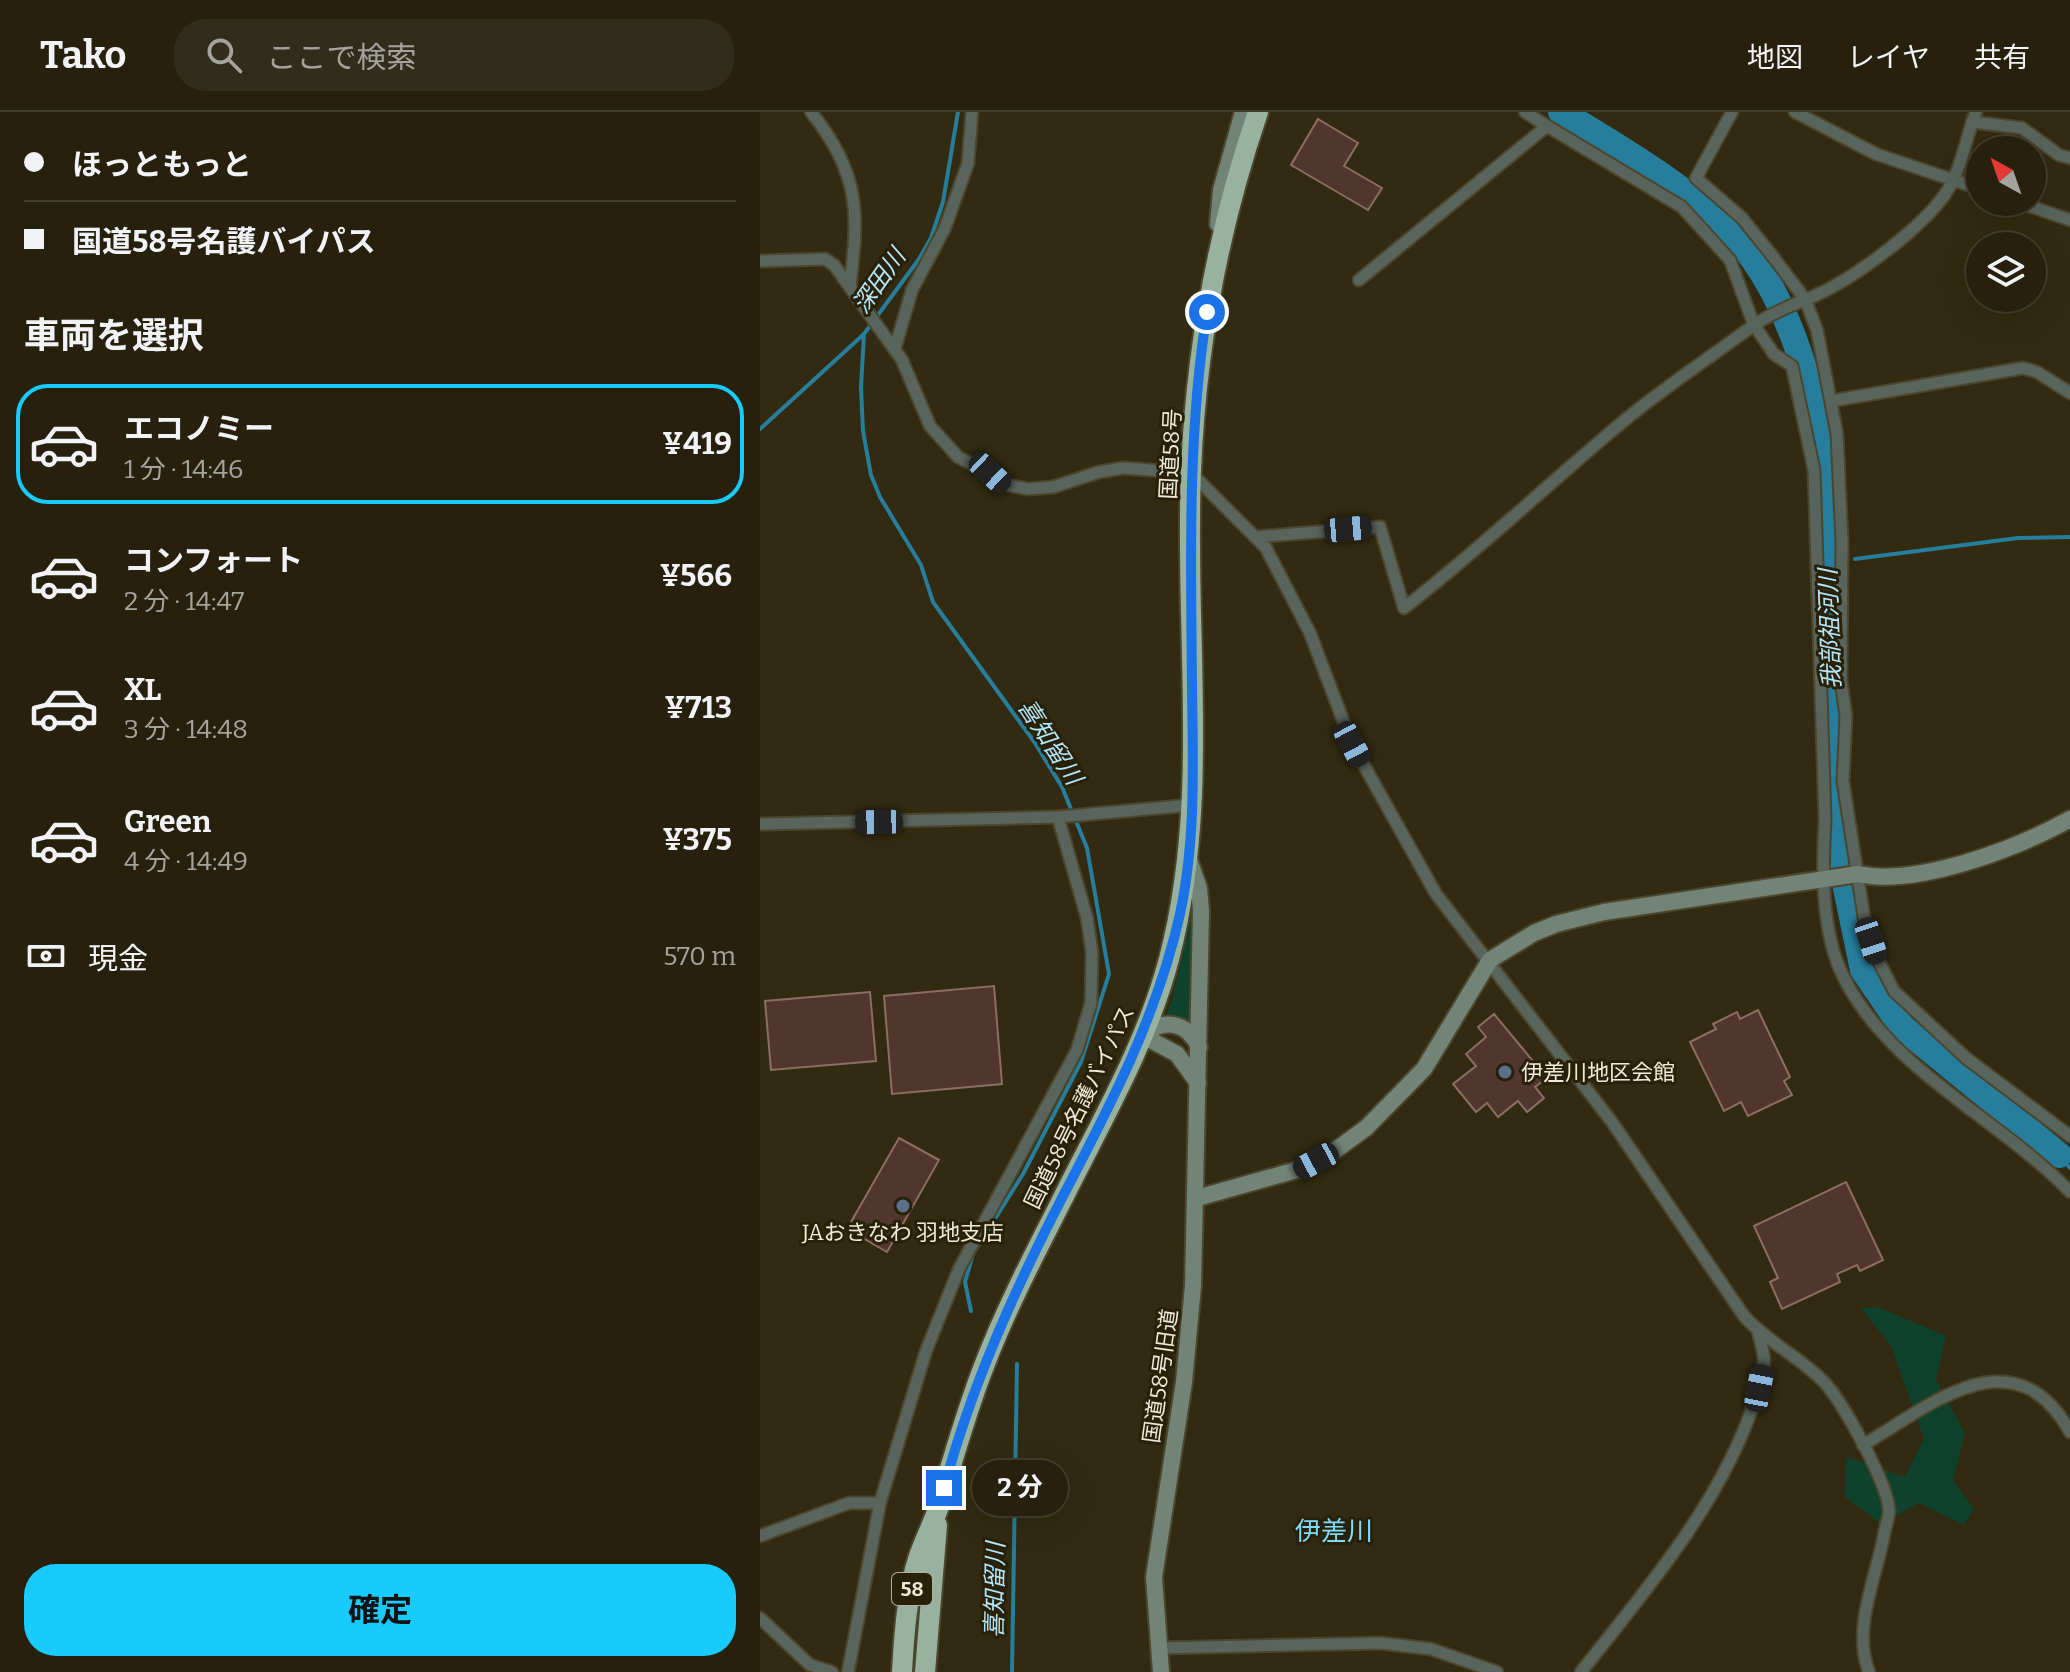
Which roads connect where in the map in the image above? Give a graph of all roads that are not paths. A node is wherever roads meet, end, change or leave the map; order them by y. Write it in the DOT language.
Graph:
graph roads {
  1 [pos="811,112"];
  2 [pos="972,112"];
  3 [pos="1243,112"];
  4 [pos="1258,112"];
  5 [pos="1525,112"];
  6 [pos="1732,112"];
  7 [pos="1795,112"];
  8 [pos="1974,117"];
  9 [pos="1547,126"];
  10 [pos="2070,158"];
  11 [pos="1954,180"];
  12 [pos="1966,184"];
  13 [pos="2046,212"];
  14 [pos="2070,220"];
  15 [pos="760,261"];
  16 [pos="1215,261"];
  17 [pos="1359,280"];
  18 [pos="852,288"];
  19 [pos="1802,299"];
  20 [pos="1757,323"];
  21 [pos="892,344"];
  22 [pos="2070,393"];
  23 [pos="1831,401"];
  24 [pos="1191,473"];
  25 [pos="1255,537"];
  26 [pos="1193,805"];
  27 [pos="1061,817"];
  28 [pos="2070,819"];
  29 [pos="760,824"];
  30 [pos="1188,856"];
  31 [pos="1856,875"];
  32 [pos="1825,879"];
  33 [pos="1490,960"];
  34 [pos="1143,1036"];
  35 [pos="1200,1050"];
  36 [pos="1199,1084"];
  37 [pos="2070,1136"];
  38 [pos="2070,1192"];
  39 [pos="1197,1198"];
  40 [pos="1758,1331"];
  41 [pos="2070,1432"];
  42 [pos="1863,1445"];
  43 [pos="880,1503"];
  44 [pos="938,1509"];
  45 [pos="760,1536"];
  46 [pos="760,1618"];
  47 [pos="1158,1648"];
  48 [pos="832,1672"];
  49 [pos="848,1672"];
  50 [pos="902,1672"];
  51 [pos="925,1672"];
  52 [pos="1161,1672"];
  53 [pos="1497,1672"];
  54 [pos="1581,1672"];
  55 [pos="1869,1672"];
  1 -- 18 [label="street"];
  2 -- 21 [label="street"];
  3 -- 16 [label="street"];
  4 -- 16 [label="highway, 国道58号 / 58"];
  5 -- 9 [label="street"];
  6 -- 19 [label="street"];
  7 -- 11 [label="street"];
  8 -- 10 [label="street"];
  8 -- 11 [label="street"];
  9 -- 17 [label="street"];
  9 -- 20 [label="street"];
  11 -- 12 [label="street"];
  11 -- 19 [label="street"];
  13 -- 14 [label="street"];
  15 -- 18 [label="street"];
  16 -- 24 [label="highway, 国道58号 / 58"];
  18 -- 21 [label="street"];
  19 -- 20 [label="street"];
  19 -- 23 [label="street"];
  20 -- 25 [label="street"];
  20 -- 32 [label="street"];
  21 -- 24 [label="street"];
  22 -- 23 [label="street"];
  23 -- 31 [label="street"];
  24 -- 25 [label="street"];
  24 -- 26 [label="highway, 国道58号 / 58"];
  25 -- 33 [label="street"];
  26 -- 27 [label="street"];
  26 -- 30 [label="highway, 国道58号名護バイパス / 58"];
  27 -- 29 [label="street"];
  27 -- 43 [label="street"];
  28 -- 31 [label="street"];
  30 -- 34 [label="highway, 国道58号名護バイパス / 58"];
  30 -- 35 [label="street, 国道58号旧道"];
  31 -- 32 [label="street"];
  31 -- 37 [label="street"];
  32 -- 33 [label="street"];
  32 -- 38 [label="street"];
  33 -- 39 [label="street"];
  33 -- 40 [label="street"];
  34 -- 35 [label="street"];
  34 -- 36 [label="street"];
  34 -- 44 [label="highway, 国道58号名護バイパス / 58"];
  35 -- 36 [label="street, 国道58号旧道"];
  36 -- 39 [label="street, 国道58号旧道"];
  39 -- 47 [label="street, 国道58号旧道"];
  40 -- 42 [label="street"];
  40 -- 54 [label="street"];
  41 -- 42 [label="street"];
  42 -- 55 [label="street"];
  43 -- 45 [label="street"];
  43 -- 49 [label="street"];
  44 -- 50 [label="highway, 国道58号名護バイパス / 58"];
  44 -- 51 [label="highway, 国道58号名護バイパス / 58"];
  46 -- 48 [label="street"];
  47 -- 52 [label="street, 国道58号旧道"];
  47 -- 53 [label="street"];
}
